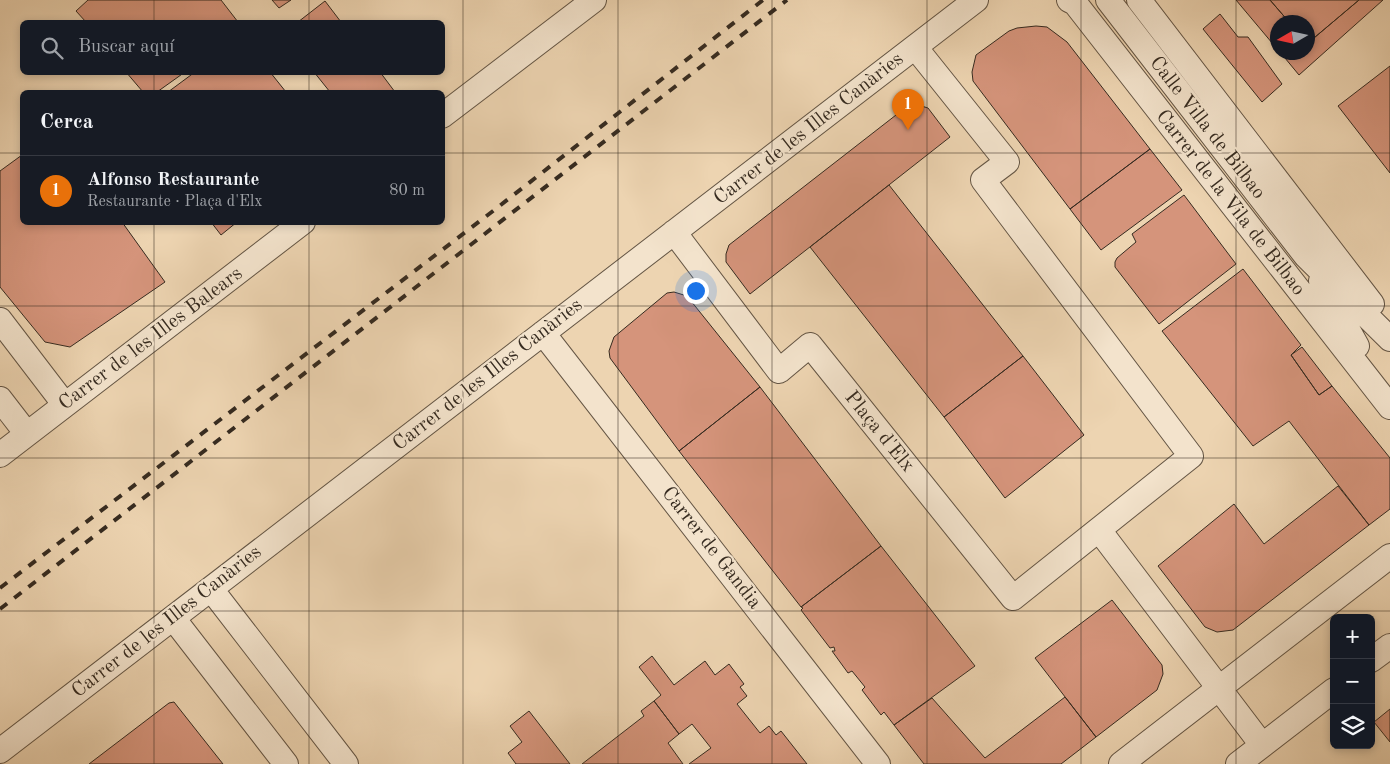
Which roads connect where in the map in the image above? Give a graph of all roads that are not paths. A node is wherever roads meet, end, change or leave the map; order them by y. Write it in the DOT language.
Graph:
graph roads {
  1 [pos="594,0"];
  2 [pos="976,0"];
  3 [pos="1069,0"];
  4 [pos="1108,0"];
  5 [pos="1139,0"];
  6 [pos="915,48"];
  7 [pos="445,114"];
  8 [pos="299,225"];
  9 [pos="674,232"];
  10 [pos="1306,256"];
  11 [pos="0,320"];
  12 [pos="1390,327"];
  13 [pos="544,333"];
  14 [pos="1390,340"];
  15 [pos="0,399"];
  16 [pos="65,405"];
  17 [pos="1390,406"];
  18 [pos="27,434"];
  19 [pos="0,455"];
  20 [pos="1099,530"];
  21 [pos="1390,556"];
  22 [pos="211,589"];
  23 [pos="173,618"];
  24 [pos="1390,646"];
  25 [pos="1372,659"];
  26 [pos="1219,689"];
  27 [pos="1330,693"];
  28 [pos="1262,745"];
  29 [pos="0,751"];
  30 [pos="286,764"];
  31 [pos="346,764"];
  32 [pos="878,764"];
  33 [pos="1121,764"];
  34 [pos="1238,764"];
  1 -- 7 [label="street"];
  2 -- 6 [label="street, Carrer de les Illes Canàries"];
  3 -- 17 [label="street, Carrer de la Vila de Bilbao"];
  4 -- 10 [label="street, Calle Villa de Bilbao"];
  5 -- 12 [label="street"];
  6 -- 9 [label="street, Carrer de les Illes Canàries"];
  6 -- 20 [label="street, Plaça d'Elx"];
  8 -- 16 [label="street, Carrer de les Illes Balears"];
  9 -- 13 [label="street, Carrer de les Illes Canàries"];
  9 -- 20 [label="street, Plaça d'Elx"];
  10 -- 14 [label="street, Calle Villa de Bilbao"];
  10 -- 17 [label="street, Calle Villa de Bilbao"];
  11 -- 16 [label="street"];
  13 -- 22 [label="street, Carrer de les Illes Canàries"];
  13 -- 32 [label="street, Carrer de Gandia"];
  15 -- 18 [label="street"];
  16 -- 18 [label="street, Carrer de les Illes Balears"];
  18 -- 19 [label="street, Carrer de les Illes Balears"];
  20 -- 26 [label="street"];
  21 -- 26 [label="street"];
  22 -- 23 [label="street, Carrer de les Illes Canàries"];
  22 -- 31 [label="street"];
  23 -- 29 [label="street, Carrer de les Illes Canàries"];
  23 -- 30 [label="street"];
  24 -- 25 [label="street"];
  26 -- 28 [label="street"];
  26 -- 33 [label="street"];
  27 -- 28 [label="street"];
  28 -- 34 [label="street"];
}
